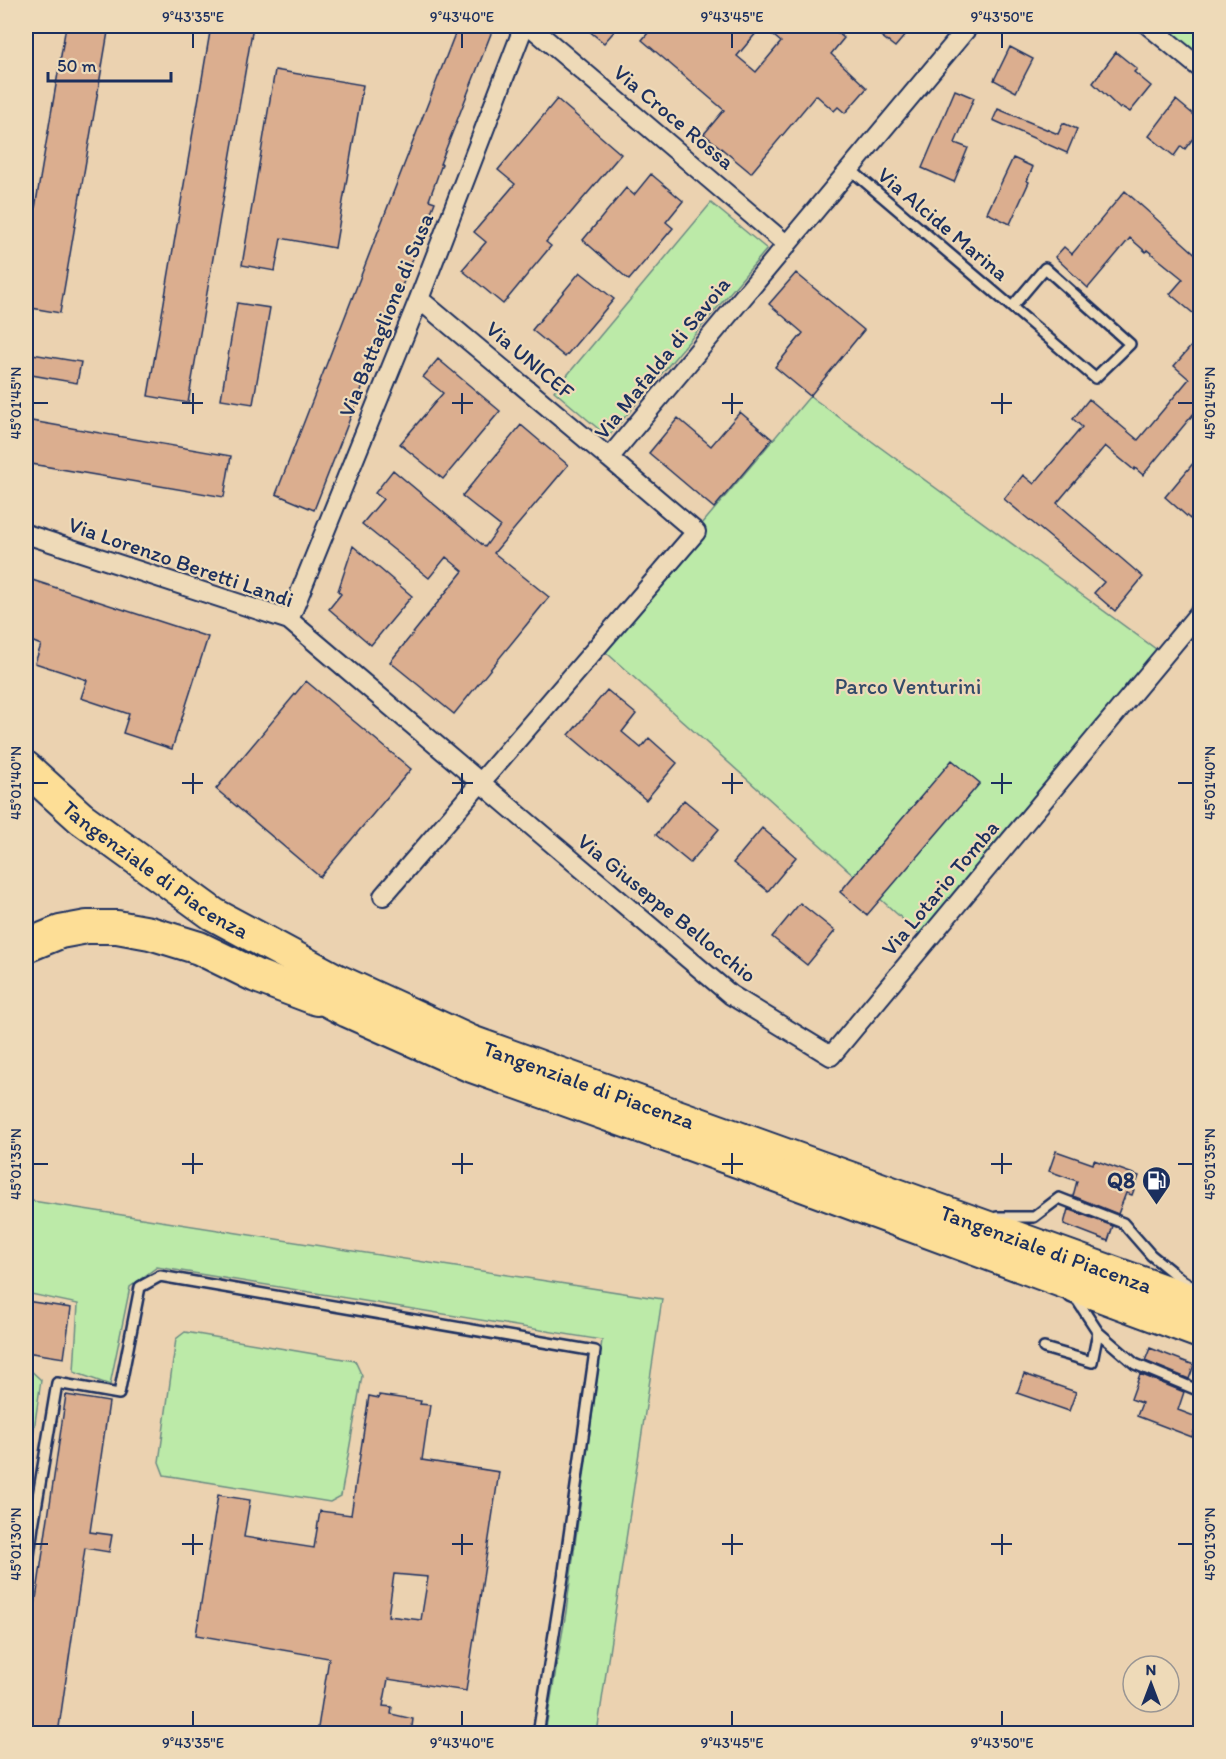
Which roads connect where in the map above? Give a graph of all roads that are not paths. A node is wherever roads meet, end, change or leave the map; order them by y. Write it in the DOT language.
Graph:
graph roads {
  1 [pos="524,26"];
  2 [pos="530,26"];
  3 [pos="969,26"];
  4 [pos="1149,26"];
  5 [pos="1200,68"];
  6 [pos="849,169"];
  7 [pos="787,245"];
  8 [pos="419,299"];
  9 [pos="1012,308"];
  10 [pos="609,458"];
  11 [pos="26,534"];
  12 [pos="1200,612"];
  13 [pos="289,620"];
  14 [pos="26,768"];
  15 [pos="481,784"];
  16 [pos="26,796"];
  17 [pos="383,896"];
  18 [pos="26,946"];
  19 [pos="348,1011"];
  20 [pos="831,1056"];
  21 [pos="817,1166"];
  22 [pos="968,1210"];
  23 [pos="989,1215"];
  24 [pos="931,1232"];
  25 [pos="956,1253"];
  26 [pos="1200,1290"];
  27 [pos="1062,1293"];
  28 [pos="1200,1304"];
  29 [pos="1098,1332"];
  30 [pos="1200,1332"];
  31 [pos="1044,1348"];
  32 [pos="1200,1388"];
  33 [pos="29,1526"];
  34 [pos="26,1577"];
  35 [pos="538,1734"];
  1 -- 8 [label="street, Via Battaglione di Susa"];
  2 -- 7 [label="street, Via Croce Rossa"];
  3 -- 6 [label="street, Via Mafalda di Savoia"];
  4 -- 5 [label="street"];
  6 -- 7 [label="street, Via Mafalda di Savoia"];
  6 -- 9 [label="lane, Via Alcide Marina"];
  7 -- 10 [label="street, Via Mafalda di Savoia"];
  8 -- 10 [label="street, Via UNICEF"];
  8 -- 13 [label="street, Via Battaglione di Susa"];
  9 -- 9 [label="lane, Via Alcide Marina"];
  10 -- 15 [label="street, Via Mafalda di Savoia"];
  11 -- 13 [label="street, Via Lorenzo Beretti Landi"];
  12 -- 20 [label="street, Via Lotario Tomba"];
  13 -- 15 [label="street, Via Lorenzo Beretti Landi"];
  14 -- 21 [label="highway, Tangenziale di Piacenza"];
  15 -- 17 [label="street, Via Mafalda di Savoia"];
  15 -- 20 [label="street, Via Giuseppe Bellocchio"];
  16 -- 19 [label="highway, Tangenziale di Piacenza"];
  18 -- 19 [label="highway"];
  19 -- 24 [label="highway, Tangenziale di Piacenza"];
  21 -- 22 [label="lane"];
  21 -- 28 [label="highway, Tangenziale di Piacenza"];
  23 -- 26 [label="lane"];
  24 -- 25 [label="lane"];
  24 -- 30 [label="highway, Tangenziale di Piacenza"];
  27 -- 29 [label="lane"];
  29 -- 31 [label="lane"];
  29 -- 32 [label="lane"];
  33 -- 34 [label="lane"];
  33 -- 35 [label="lane"];
}
